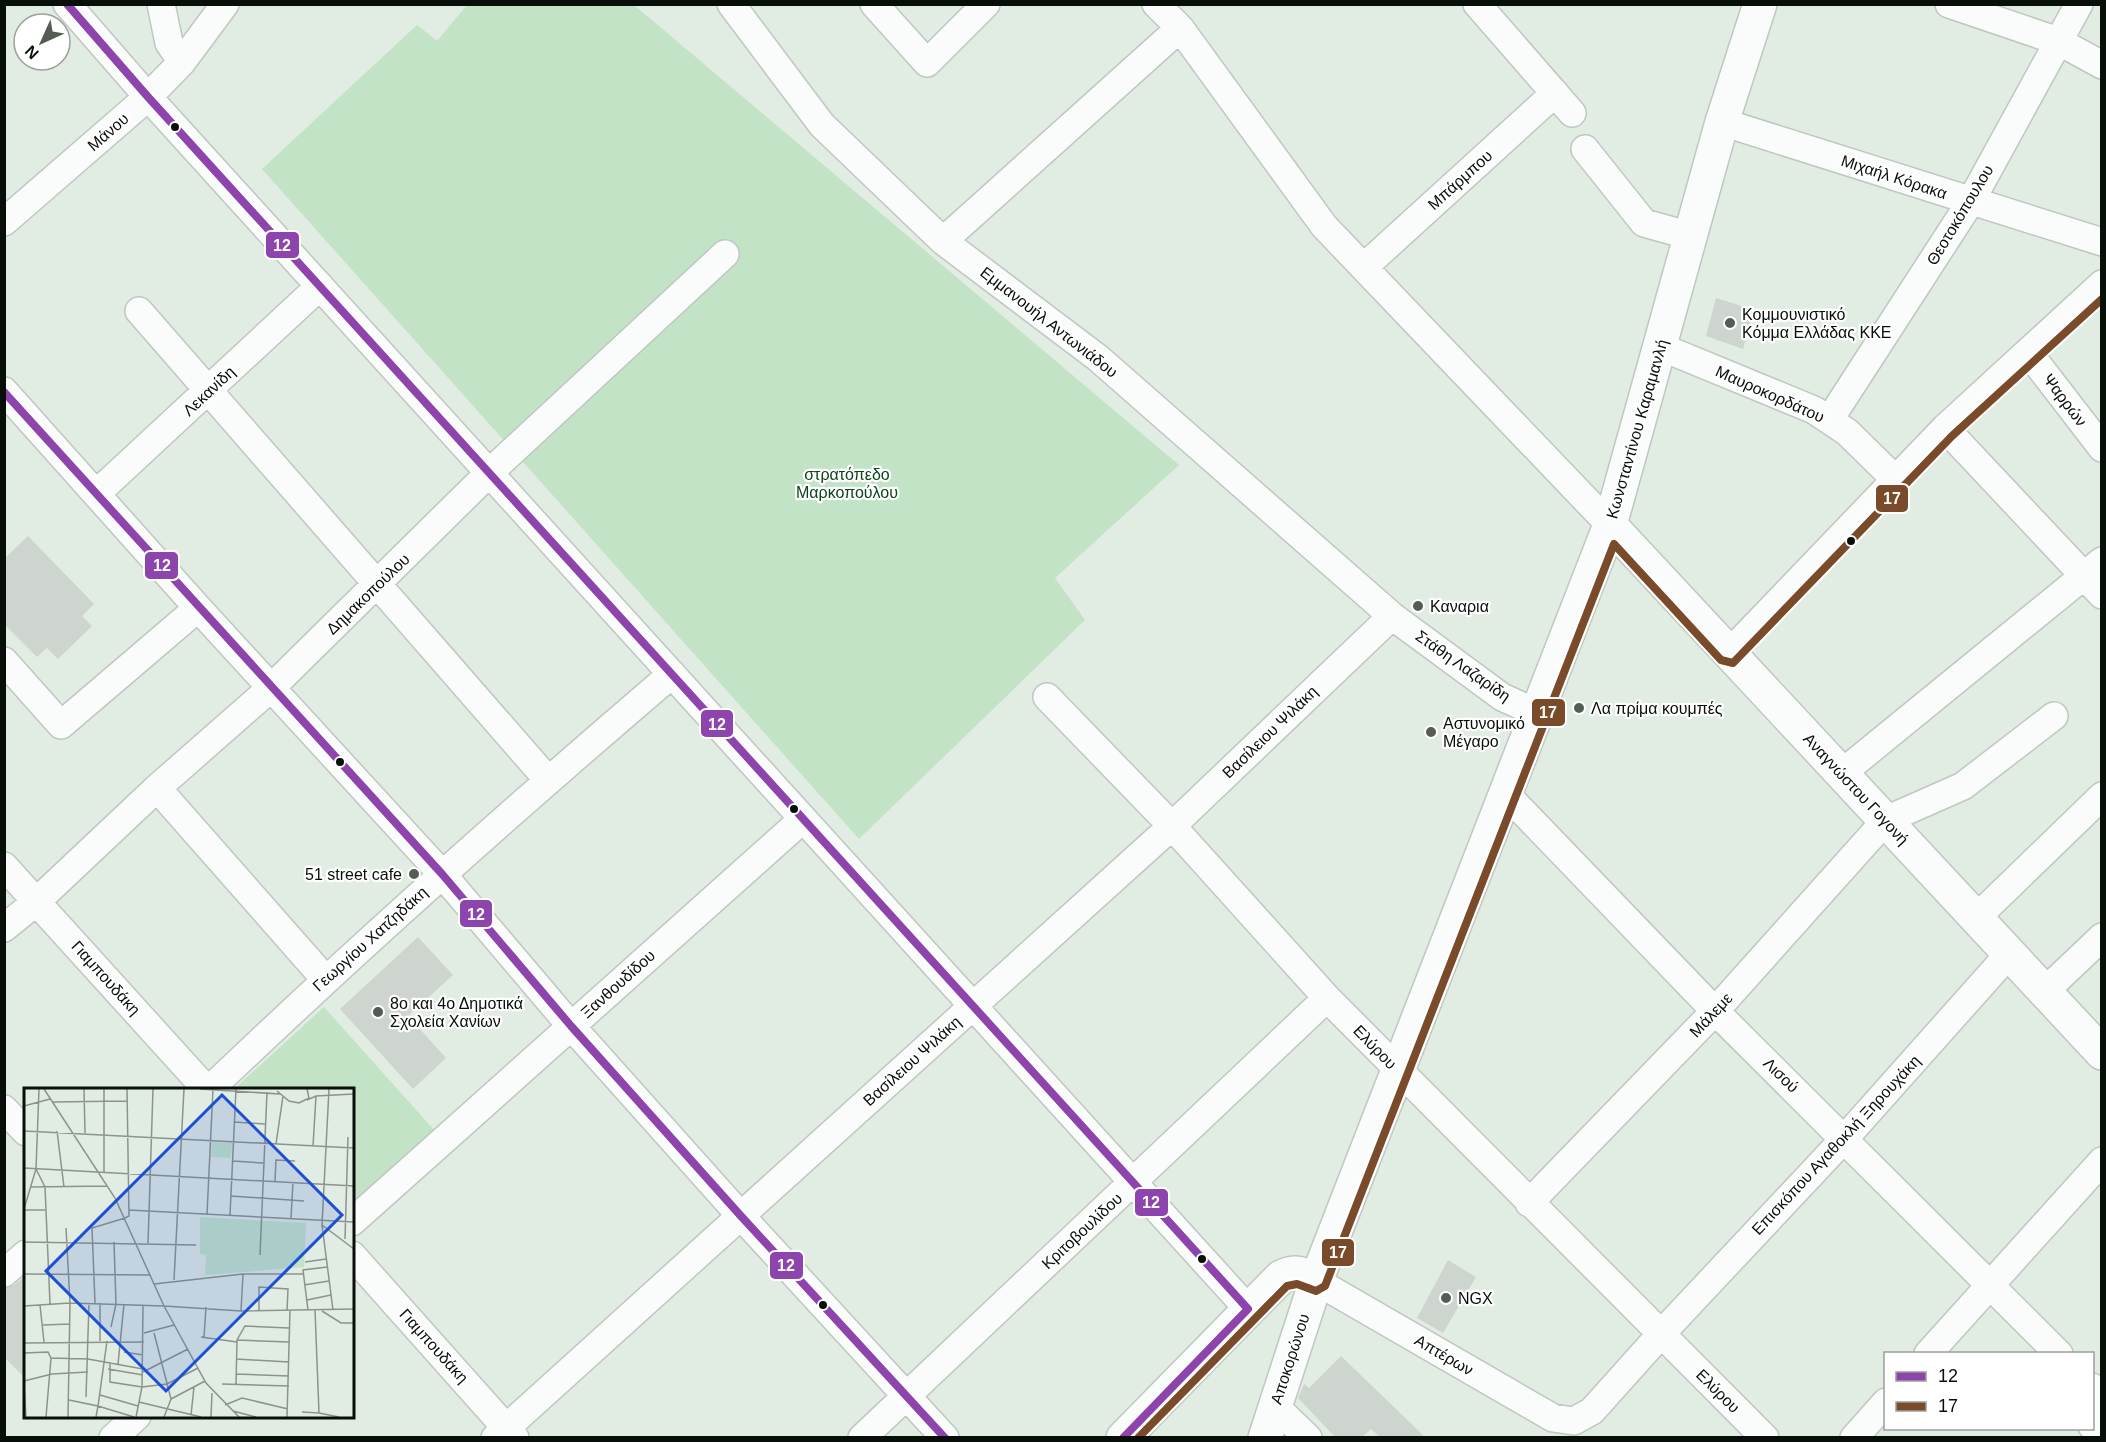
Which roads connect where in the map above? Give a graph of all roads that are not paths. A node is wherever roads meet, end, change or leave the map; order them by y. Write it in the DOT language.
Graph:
graph roads {
  1 [pos="67,4"];
  2 [pos="161,4"];
  3 [pos="225,4"];
  4 [pos="731,4"];
  5 [pos="874,4"];
  6 [pos="986,4"];
  7 [pos="1156,4"];
  8 [pos="1478,4"];
  9 [pos="1760,4"];
  10 [pos="1949,4"];
  11 [pos="2079,4"];
  12 [pos="1180,28"];
  13 [pos="2058,41"];
  14 [pos="182,62"];
  15 [pos="2102,65"];
  16 [pos="148,97"];
  17 [pos="1722,122"];
  18 [pos="1585,149"];
  19 [pos="1971,201"];
  20 [pos="4,222"];
  21 [pos="1691,236"];
  22 [pos="943,241"];
  23 [pos="2102,242"];
  24 [pos="725,254"];
  25 [pos="1364,267"];
  26 [pos="2102,284"];
  27 [pos="320,286"];
  28 [pos="139,311"];
  29 [pos="1661,347"];
  30 [pos="2028,352"];
  31 [pos="4,391"];
  32 [pos="209,392"];
  33 [pos="1830,419"];
  34 [pos="1945,428"];
  35 [pos="2102,448"];
  36 [pos="489,473"];
  37 [pos="1896,480"];
  38 [pos="97,493"];
  39 [pos="1610,525"];
  40 [pos="2092,569"];
  41 [pos="379,584"];
  42 [pos="2102,595"];
  43 [pos="198,608"];
  44 [pos="1392,616"];
  45 [pos="1729,653"];
  46 [pos="4,661"];
  47 [pos="672,674"];
  48 [pos="271,688"];
  49 [pos="1047,697"];
  50 [pos="1537,712"];
  51 [pos="2054,716"];
  52 [pos="1842,773"];
  53 [pos="548,780"];
  54 [pos="157,788"];
  55 [pos="1505,794"];
  56 [pos="2102,796"];
  57 [pos="803,819"];
  58 [pos="1886,820"];
  59 [pos="1172,826"];
  60 [pos="4,866"];
  61 [pos="442,874"];
  62 [pos="36,902"];
  63 [pos="1976,918"];
  64 [pos="4,928"];
  65 [pos="2102,937"];
  66 [pos="2008,954"];
  67 [pos="325,979"];
  68 [pos="2044,992"];
  69 [pos="1327,998"];
  70 [pos="973,1006"];
  71 [pos="1715,1011"];
  72 [pos="571,1026"];
  73 [pos="2102,1053"];
  74 [pos="1398,1071"];
  75 [pos="207,1088"];
  76 [pos="209,1088"];
  77 [pos="4,1108"];
  78 [pos="24,1130"];
  79 [pos="1845,1138"];
  80 [pos="2102,1161"];
  81 [pos="1134,1183"];
  82 [pos="1529,1203"];
  83 [pos="740,1215"];
  84 [pos="354,1220"];
  85 [pos="24,1256"];
  86 [pos="354,1257"];
  87 [pos="4,1273"];
  88 [pos="1316,1281"];
  89 [pos="1990,1284"];
  90 [pos="1248,1309"];
  91 [pos="1661,1334"];
  92 [pos="1929,1352"];
  93 [pos="2058,1352"];
  94 [pos="907,1395"];
  95 [pos="1884,1404"];
  96 [pos="1275,1406"];
  97 [pos="134,1418"];
  98 [pos="1575,1421"];
  99 [pos="506,1434"];
  100 [pos="113,1437"];
  101 [pos="862,1437"];
  102 [pos="945,1437"];
  103 [pos="1123,1437"];
  104 [pos="1265,1437"];
  105 [pos="1308,1437"];
  106 [pos="1765,1437"];
  107 [pos="1854,1437"];
  1 -- 16 [label="street"];
  2 -- 14 [label="street"];
  3 -- 14 [label="street, Μάνου"];
  4 -- 22 [label="street, Εμμανουήλ Αντωνιάδου"];
  5 -- 6 [label="street"];
  7 -- 12 [label="street"];
  8 -- 25 [label="street, Μπάρμπου"];
  9 -- 17 [label="main road, Κωνσταντίνου Καραμανλή"];
  10 -- 13 [label="street"];
  11 -- 13 [label="street, Θεοτοκόπουλου"];
  12 -- 22 [label="street"];
  12 -- 25 [label="street"];
  13 -- 15 [label="street"];
  13 -- 19 [label="street, Θεοτοκόπουλου"];
  14 -- 16 [label="street, Μάνου"];
  16 -- 20 [label="street, Μάνου"];
  16 -- 27 [label="street"];
  17 -- 19 [label="street, Μιχαήλ Κόρακα"];
  17 -- 21 [label="main road, Κωνσταντίνου Καραμανλή"];
  18 -- 21 [label="street"];
  19 -- 23 [label="street, Μιχαήλ Κόρακα"];
  19 -- 33 [label="street, Θεοτοκόπουλου"];
  21 -- 29 [label="main road, Κωνσταντίνου Καραμανλή"];
  22 -- 44 [label="street, Εμμανουήλ Αντωνιάδου"];
  24 -- 36 [label="street, Δημακοπούλου"];
  25 -- 39 [label="street"];
  26 -- 30 [label="street"];
  27 -- 32 [label="street, Λεκανίδη"];
  27 -- 36 [label="street"];
  28 -- 32 [label="street"];
  29 -- 33 [label="street, Μαυροκορδάτου"];
  29 -- 39 [label="main road, Κωνσταντίνου Καραμανλή"];
  30 -- 34 [label="street"];
  30 -- 35 [label="street, Ψαρρών"];
  31 -- 38 [label="street"];
  32 -- 38 [label="street, Λεκανίδη"];
  32 -- 41 [label="street"];
  33 -- 37 [label="street, Μαυροκορδάτου"];
  34 -- 37 [label="street"];
  34 -- 40 [label="street"];
  36 -- 41 [label="street, Δημακοπούλου"];
  36 -- 47 [label="street"];
  37 -- 45 [label="street"];
  38 -- 43 [label="street"];
  39 -- 45 [label="main road, Αναγνώστου Γογονή"];
  39 -- 50 [label="main road, Κωνσταντίνου Καραμανλή"];
  40 -- 42 [label="street"];
  40 -- 52 [label="street"];
  41 -- 48 [label="street, Δημακοπούλου"];
  41 -- 53 [label="street"];
  43 -- 46 [label="street"];
  43 -- 48 [label="street"];
  44 -- 50 [label="street, Στάθη Λαζαρίδη"];
  44 -- 59 [label="street, Βασίλειου Ψιλάκη"];
  45 -- 52 [label="main road, Αναγνώστου Γογονή"];
  47 -- 53 [label="street, Γεωργίου Χατζηδάκη"];
  47 -- 57 [label="street"];
  48 -- 54 [label="street, Δημακοπούλου"];
  48 -- 61 [label="street"];
  49 -- 59 [label="street, Ελύρου"];
  50 -- 55 [label="main road, Κωνσταντίνου Καραμανλή"];
  51 -- 58 [label="street"];
  52 -- 58 [label="main road, Αναγνώστου Γογονή"];
  53 -- 61 [label="street, Γεωργίου Χατζηδάκη"];
  54 -- 62 [label="street, Δημακοπούλου"];
  54 -- 67 [label="street"];
  55 -- 71 [label="street, Λισού"];
  55 -- 74 [label="main road, Κωνσταντίνου Καραμανλή"];
  56 -- 63 [label="street"];
  57 -- 70 [label="street"];
  57 -- 72 [label="street, Ξανθουδίδου"];
  58 -- 63 [label="main road, Αναγνώστου Γογονή"];
  58 -- 71 [label="street, Μάλεμε"];
  59 -- 69 [label="street, Ελύρου"];
  59 -- 70 [label="street, Βασίλειου Ψιλάκη"];
  60 -- 62 [label="street, Γιαμπουδάκη"];
  61 -- 67 [label="street, Γεωργίου Χατζηδάκη"];
  61 -- 72 [label="street"];
  62 -- 64 [label="street, Δημακοπούλου"];
  62 -- 75 [label="street, Γιαμπουδάκη"];
  63 -- 66 [label="main road, Αναγνώστου Γογονή"];
  65 -- 68 [label="street"];
  66 -- 68 [label="main road, Αναγνώστου Γογονή"];
  66 -- 79 [label="street, Επισκόπου Αγαθοκλή Ξηρουχάκη"];
  67 -- 76 [label="street, Γεωργίου Χατζηδάκη"];
  68 -- 73 [label="main road, Αναγνώστου Γογονή"];
  69 -- 74 [label="street, Ελύρου"];
  69 -- 81 [label="street, Κριτοβουλίδου"];
  70 -- 81 [label="street"];
  70 -- 83 [label="street, Βασίλειου Ψιλάκη"];
  71 -- 79 [label="street, Λισού"];
  71 -- 82 [label="street, Μάλεμε"];
  72 -- 83 [label="street"];
  72 -- 84 [label="street, Ξανθουδίδου"];
  74 -- 82 [label="street, Ελύρου"];
  74 -- 88 [label="main road, Κωνσταντίνου Καραμανλή"];
  77 -- 78 [label="street"];
  79 -- 89 [label="street, Λισού"];
  79 -- 91 [label="street, Επισκόπου Αγαθοκλή Ξηρουχάκη"];
  80 -- 89 [label="street"];
  81 -- 90 [label="street"];
  81 -- 94 [label="street, Κριτοβουλίδου"];
  82 -- 91 [label="street, Ελύρου"];
  83 -- 94 [label="street"];
  83 -- 99 [label="street, Βασίλειου Ψιλάκη"];
  85 -- 87 [label="street"];
  86 -- 99 [label="street, Γιαμπουδάκη"];
  88 -- 90 [label="main road"];
  88 -- 96 [label="main road, Αποκορώνου"];
  88 -- 98 [label="street, Απτέρων"];
  89 -- 92 [label="street"];
  89 -- 93 [label="street, Λισού"];
  90 -- 103 [label="main road"];
  91 -- 98 [label="street, Επισκόπου Αγαθοκλή Ξηρουχάκη"];
  91 -- 106 [label="street, Ελύρου"];
  94 -- 101 [label="street, Κριτοβουλίδου"];
  94 -- 102 [label="street"];
  95 -- 107 [label="street"];
  96 -- 104 [label="main road, Αποκορώνου"];
  96 -- 105 [label="street"];
  97 -- 100 [label="street"];
}
